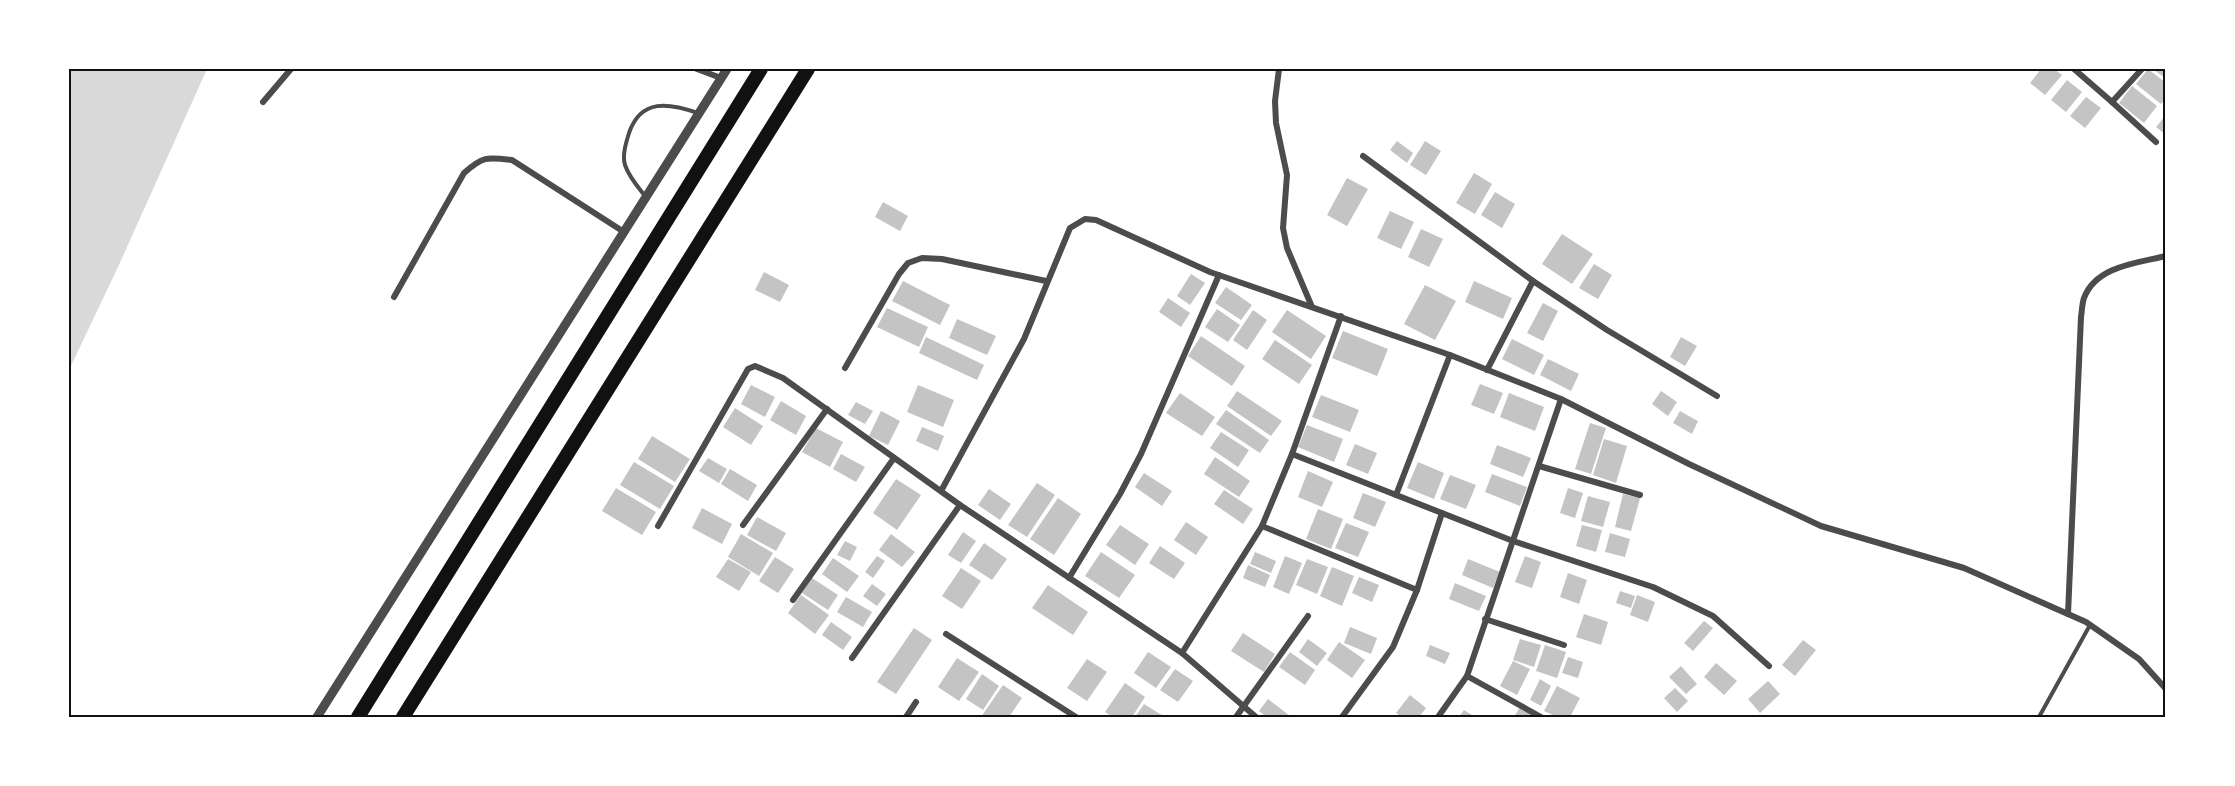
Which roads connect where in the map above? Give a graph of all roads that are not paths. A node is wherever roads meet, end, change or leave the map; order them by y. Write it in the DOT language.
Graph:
graph roads {
  1 [pos="291,69"];
  2 [pos="697,69"];
  3 [pos="727,69"];
  4 [pos="761,69"];
  5 [pos="808,69"];
  6 [pos="1280,69"];
  7 [pos="2074,69"];
  8 [pos="2142,69"];
  9 [pos="721,78"];
  10 [pos="263,102"];
  11 [pos="2112,102"];
  12 [pos="699,113"];
  13 [pos="2156,142"];
  14 [pos="1363,156"];
  15 [pos="646,197"];
  16 [pos="624,232"];
  17 [pos="2166,256"];
  18 [pos="1219,275"];
  19 [pos="1046,281"];
  20 [pos="1533,281"];
  21 [pos="394,297"];
  22 [pos="1312,307"];
  23 [pos="1341,316"];
  24 [pos="1450,355"];
  25 [pos="845,368"];
  26 [pos="1487,370"];
  27 [pos="1717,396"];
  28 [pos="1561,399"];
  29 [pos="826,409"];
  30 [pos="1292,454"];
  31 [pos="894,458"];
  32 [pos="1539,466"];
  33 [pos="941,491"];
  34 [pos="1396,495"];
  35 [pos="1640,495"];
  36 [pos="960,505"];
  37 [pos="1442,513"];
  38 [pos="743,525"];
  39 [pos="658,526"];
  40 [pos="1262,526"];
  41 [pos="1513,541"];
  42 [pos="1069,578"];
  43 [pos="1417,590"];
  44 [pos="793,600"];
  45 [pos="2068,614"];
  46 [pos="1308,616"];
  47 [pos="1485,619"];
  48 [pos="2090,625"];
  49 [pos="946,634"];
  50 [pos="1564,645"];
  51 [pos="1182,653"];
  52 [pos="852,658"];
  53 [pos="1769,666"];
  54 [pos="1467,676"];
  55 [pos="2166,689"];
  56 [pos="916,702"];
  57 [pos="1244,708"];
  58 [pos="316,717"];
  59 [pos="358,717"];
  60 [pos="403,717"];
  61 [pos="906,717"];
  62 [pos="1076,717"];
  63 [pos="1236,717"];
  64 [pos="1256,717"];
  65 [pos="1342,717"];
  66 [pos="1438,717"];
  67 [pos="1541,717"];
  68 [pos="2039,717"];
  1 -- 10 [label="street"];
  2 -- 9 [label="street"];
  3 -- 9 [label="street"];
  4 -- 59 [label="highway"];
  5 -- 60 [label="highway"];
  6 -- 22 [label="street"];
  7 -- 11 [label="street"];
  8 -- 11 [label="street"];
  9 -- 12 [label="street"];
  11 -- 13 [label="street"];
  12 -- 15 [label="street"];
  12 -- 15 [label="lane"];
  14 -- 20 [label="street"];
  15 -- 16 [label="street"];
  16 -- 21 [label="street"];
  16 -- 58 [label="street"];
  17 -- 45 [label="street"];
  18 -- 19 [label="street"];
  18 -- 22 [label="street"];
  18 -- 42 [label="street"];
  19 -- 25 [label="street"];
  19 -- 33 [label="street"];
  20 -- 26 [label="street"];
  20 -- 27 [label="street"];
  22 -- 23 [label="street"];
  23 -- 24 [label="street"];
  23 -- 30 [label="street"];
  24 -- 26 [label="street"];
  24 -- 34 [label="street"];
  26 -- 28 [label="street"];
  28 -- 32 [label="street"];
  28 -- 45 [label="street"];
  29 -- 31 [label="street"];
  29 -- 38 [label="street"];
  29 -- 39 [label="street"];
  30 -- 34 [label="street"];
  30 -- 40 [label="street"];
  31 -- 33 [label="street"];
  31 -- 44 [label="street"];
  32 -- 35 [label="street"];
  32 -- 41 [label="street"];
  33 -- 36 [label="street"];
  34 -- 37 [label="street"];
  36 -- 42 [label="street"];
  36 -- 52 [label="street"];
  37 -- 41 [label="street"];
  37 -- 43 [label="street"];
  40 -- 43 [label="street"];
  40 -- 51 [label="street"];
  41 -- 47 [label="street"];
  41 -- 53 [label="street"];
  42 -- 51 [label="street"];
  43 -- 65 [label="street"];
  45 -- 48 [label="street"];
  46 -- 57 [label="street"];
  47 -- 50 [label="street"];
  47 -- 54 [label="street"];
  48 -- 55 [label="street"];
  48 -- 68 [label="lane"];
  49 -- 62 [label="street"];
  51 -- 57 [label="street"];
  54 -- 66 [label="street"];
  54 -- 67 [label="street"];
  56 -- 61 [label="street"];
  57 -- 63 [label="street"];
  57 -- 64 [label="street"];
}
